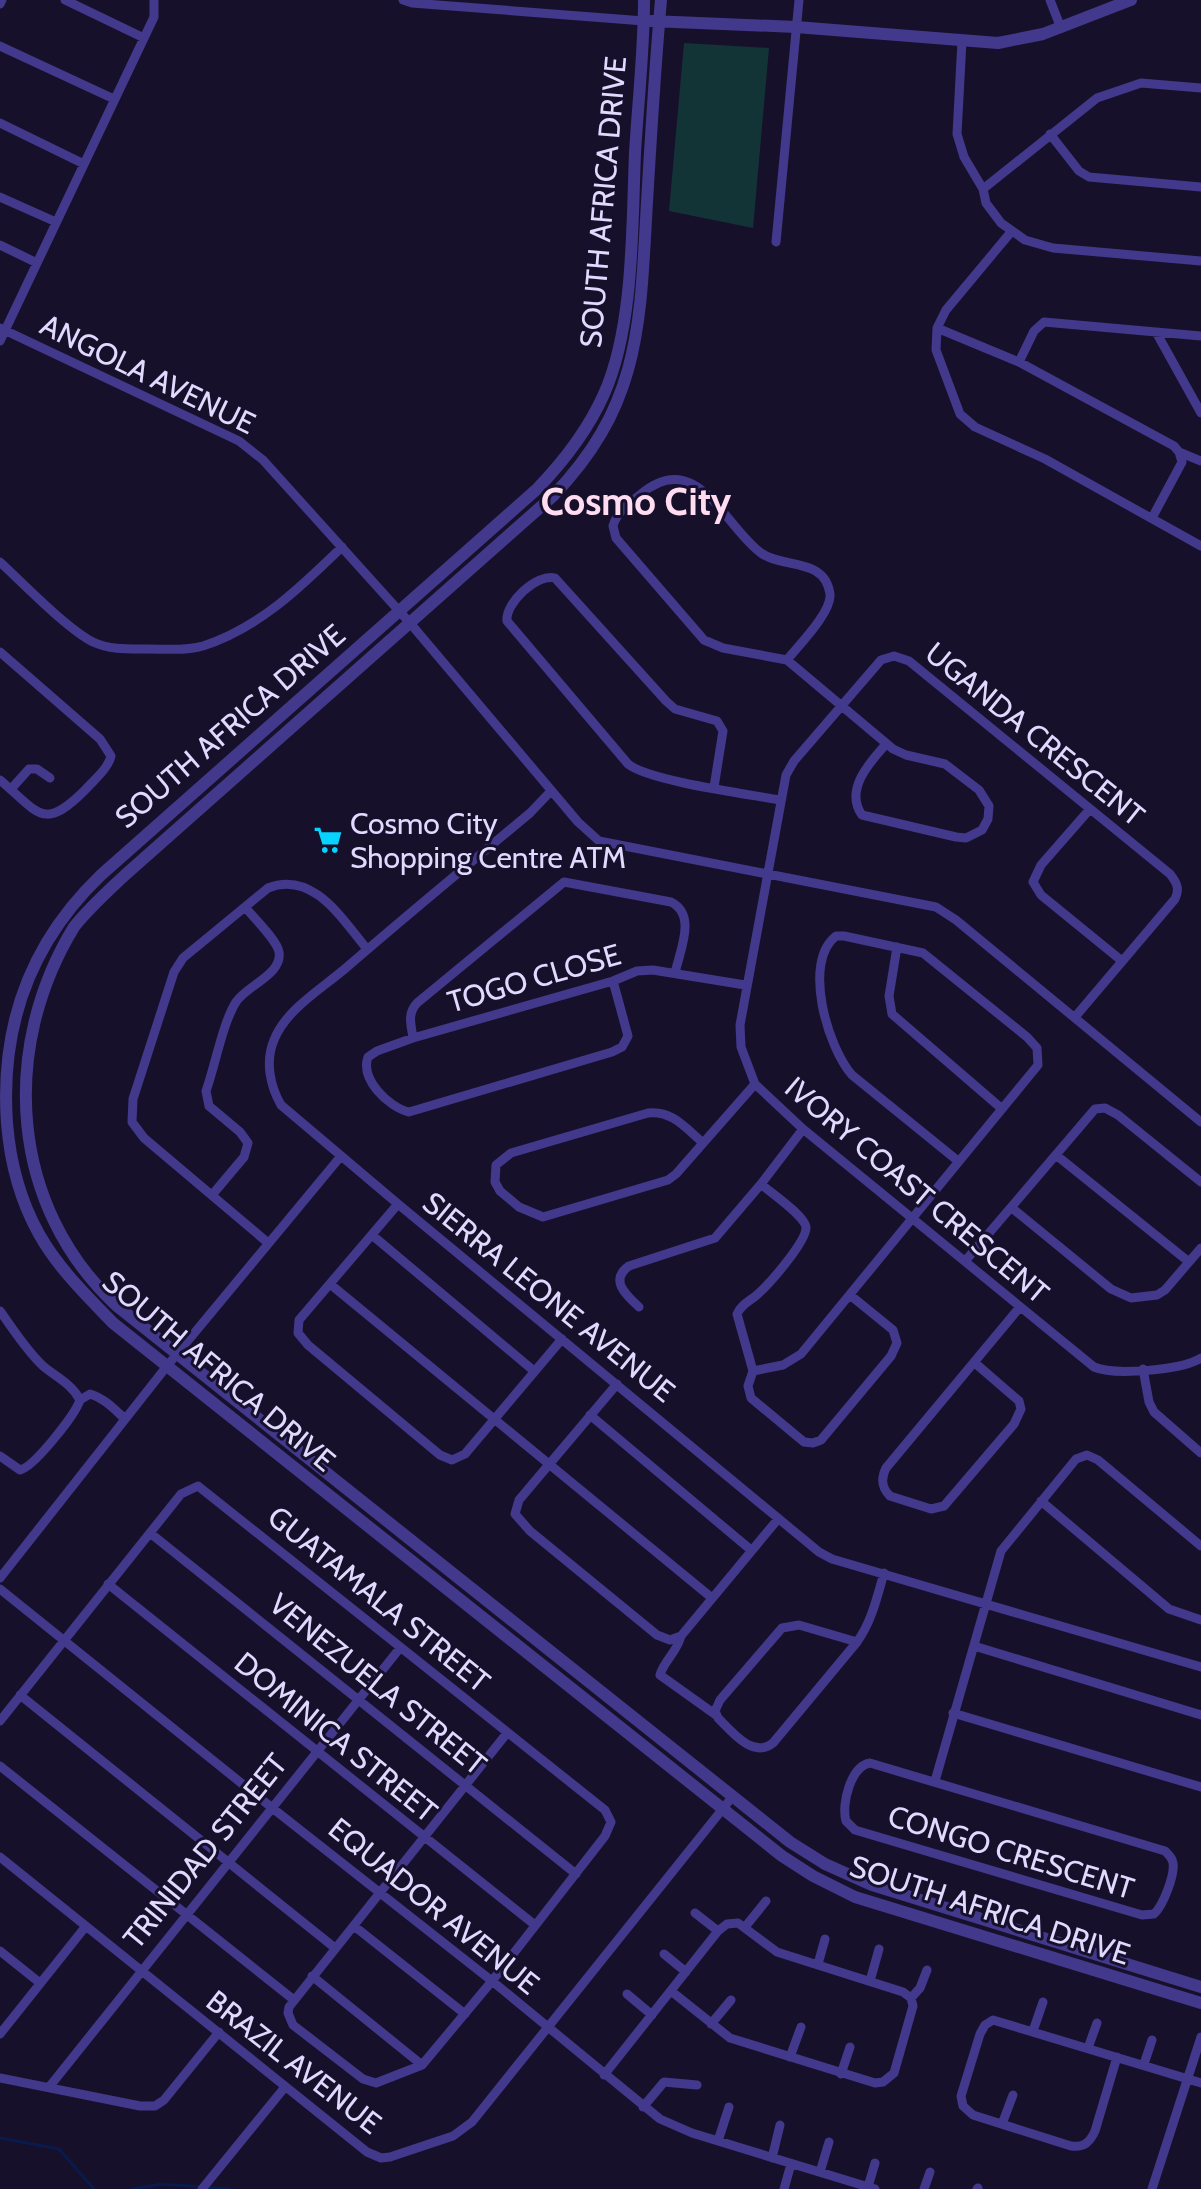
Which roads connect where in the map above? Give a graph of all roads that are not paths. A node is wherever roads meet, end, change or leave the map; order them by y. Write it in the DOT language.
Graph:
graph roads {
  1 [pos="65,0"];
  2 [pos="154,0"];
  3 [pos="403,0"];
  4 [pos="644,0"];
  5 [pos="661,0"];
  6 [pos="799,0"];
  7 [pos="1050,0"];
  8 [pos="1131,0"];
  9 [pos="644,21"];
  10 [pos="659,22"];
  11 [pos="796,27"];
  12 [pos="1061,28"];
  13 [pos="144,38"];
  14 [pos="962,41"];
  15 [pos="0,46"];
  16 [pos="1201,88"];
  17 [pos="114,99"];
  18 [pos="0,123"];
  19 [pos="1050,134"];
  20 [pos="84,164"];
  21 [pos="1201,187"];
  22 [pos="983,189"];
  23 [pos="0,197"];
  24 [pos="56,222"];
  25 [pos="1011,232"];
  26 [pos="776,242"];
  27 [pos="0,245"];
  28 [pos="1201,261"];
  29 [pos="37,263"];
  30 [pos="937,328"];
  31 [pos="2,330"];
  32 [pos="1156,332"];
  33 [pos="1201,336"];
  34 [pos="0,341"];
  35 [pos="1019,362"];
  36 [pos="1201,413"];
  37 [pos="1179,452"];
  38 [pos="1201,461"];
  39 [pos="1152,518"];
  40 [pos="1201,546"];
  41 [pos="342,547"];
  42 [pos="0,562"];
  43 [pos="399,612"];
  44 [pos="410,623"];
  45 [pos="0,652"];
  46 [pos="787,660"];
  47 [pos="841,704"];
  48 [pos="886,744"];
  49 [pos="50,778"];
  50 [pos="0,780"];
  51 [pos="714,787"];
  52 [pos="11,789"];
  53 [pos="551,791"];
  54 [pos="780,800"];
  55 [pos="1090,809"];
  56 [pos="766,875"];
  57 [pos="245,907"];
  58 [pos="897,947"];
  59 [pos="367,949"];
  60 [pos="1122,961"];
  61 [pos="675,973"];
  62 [pos="613,981"];
  63 [pos="745,985"];
  64 [pos="1075,1017"];
  65 [pos="413,1038"];
  66 [pos="755,1084"];
  67 [pos="1001,1108"];
  68 [pos="1201,1122"];
  69 [pos="803,1129"];
  70 [pos="702,1142"];
  71 [pos="1056,1155"];
  72 [pos="341,1156"];
  73 [pos="958,1161"];
  74 [pos="1201,1182"];
  75 [pos="761,1184"];
  76 [pos="212,1195"];
  77 [pos="398,1204"];
  78 [pos="1012,1208"];
  79 [pos="914,1218"];
  80 [pos="372,1235"];
  81 [pos="267,1242"];
  82 [pos="1201,1248"];
  83 [pos="966,1260"];
  84 [pos="1189,1262"];
  85 [pos="330,1284"];
  86 [pos="850,1295"];
  87 [pos="639,1307"];
  88 [pos="1020,1307"];
  89 [pos="0,1311"];
  90 [pos="562,1339"];
  91 [pos="179,1353"];
  92 [pos="1200,1360"];
  93 [pos="975,1363"];
  94 [pos="167,1366"];
  95 [pos="1143,1369"];
  96 [pos="534,1371"];
  97 [pos="753,1371"];
  98 [pos="617,1384"];
  99 [pos="80,1400"];
  100 [pos="590,1415"];
  101 [pos="494,1418"];
  102 [pos="125,1419"];
  103 [pos="1201,1453"];
  104 [pos="0,1456"];
  105 [pos="548,1464"];
  106 [pos="1041,1501"];
  107 [pos="778,1519"];
  108 [pos="150,1533"];
  109 [pos="1201,1546"];
  110 [pos="751,1550"];
  111 [pos="884,1573"];
  112 [pos="0,1578"];
  113 [pos="108,1584"];
  114 [pos="0,1589"];
  115 [pos="712,1598"];
  116 [pos="985,1602"];
  117 [pos="1201,1620"];
  118 [pos="681,1636"];
  119 [pos="63,1640"];
  120 [pos="857,1642"];
  121 [pos="974,1646"];
  122 [pos="400,1648"];
  123 [pos="1201,1667"];
  124 [pos="20,1695"];
  125 [pos="360,1700"];
  126 [pos="953,1713"];
  127 [pos="716,1715"];
  128 [pos="1201,1715"];
  129 [pos="0,1721"];
  130 [pos="507,1733"];
  131 [pos="316,1751"];
  132 [pos="0,1766"];
  133 [pos="935,1781"];
  134 [pos="465,1786"];
  135 [pos="1201,1787"];
  136 [pos="733,1796"];
  137 [pos="271,1807"];
  138 [pos="722,1809"];
  139 [pos="422,1837"];
  140 [pos="0,1857"];
  141 [pos="228,1862"];
  142 [pos="576,1874"];
  143 [pos="379,1891"];
  144 [pos="766,1901"];
  145 [pos="695,1913"];
  146 [pos="187,1914"];
  147 [pos="535,1925"];
  148 [pos="86,1926"];
  149 [pos="354,1926"];
  150 [pos="745,1927"];
  151 [pos="718,1931"];
  152 [pos="825,1939"];
  153 [pos="335,1948"];
  154 [pos="879,1949"];
  155 [pos="0,1951"];
  156 [pos="664,1954"];
  157 [pos="818,1964"];
  158 [pos="927,1970"];
  159 [pos="141,1971"];
  160 [pos="686,1972"];
  161 [pos="312,1976"];
  162 [pos="492,1981"];
  163 [pos="870,1981"];
  164 [pos="40,1983"];
  165 [pos="1201,1987"];
  166 [pos="671,1991"];
  167 [pos="627,1994"];
  168 [pos="911,1998"];
  169 [pos="294,2000"];
  170 [pos="731,2000"];
  171 [pos="1043,2002"];
  172 [pos="1201,2003"];
  173 [pos="465,2014"];
  174 [pos="652,2015"];
  175 [pos="1097,2023"];
  176 [pos="711,2024"];
  177 [pos="546,2027"];
  178 [pos="801,2027"];
  179 [pos="1033,2031"];
  180 [pos="219,2032"];
  181 [pos="0,2034"];
  182 [pos="1201,2037"];
  183 [pos="1152,2040"];
  184 [pos="850,2047"];
  185 [pos="1088,2048"];
  186 [pos="790,2057"];
  187 [pos="1117,2057"];
  188 [pos="1144,2064"];
  189 [pos="422,2065"];
  190 [pos="841,2074"];
  191 [pos="604,2075"];
  192 [pos="0,2078"];
  193 [pos="1188,2079"];
  194 [pos="1201,2083"];
  195 [pos="697,2085"];
  196 [pos="50,2086"];
  197 [pos="285,2087"];
  198 [pos="1013,2095"];
  199 [pos="643,2107"];
  200 [pos="729,2107"];
  201 [pos="1002,2124"];
  202 [pos="780,2125"];
  203 [pos="718,2141"];
  204 [pos="829,2142"];
  205 [pos="772,2158"];
  206 [pos="875,2163"];
  207 [pos="791,2164"];
  208 [pos="820,2172"];
  209 [pos="930,2172"];
  210 [pos="872,2188"];
  211 [pos="202,2189"];
  212 [pos="784,2189"];
  213 [pos="924,2189"];
  214 [pos="1152,2189"];
  1 -- 13 [label="street"];
  2 -- 13 [label="street"];
  3 -- 9 [label="street"];
  4 -- 9 [label="street, SOUTH AFRICA DRIVE"];
  5 -- 10 [label="street, SOUTH AFRICA DRIVE"];
  6 -- 11 [label="street"];
  7 -- 12 [label="street"];
  8 -- 12 [label="street"];
  9 -- 10 [label="street"];
  9 -- 43 [label="street, SOUTH AFRICA DRIVE"];
  10 -- 11 [label="street"];
  10 -- 44 [label="street, SOUTH AFRICA DRIVE"];
  11 -- 14 [label="street"];
  11 -- 26 [label="street"];
  12 -- 14 [label="street"];
  13 -- 17 [label="street"];
  14 -- 22 [label="street"];
  15 -- 17 [label="street"];
  16 -- 19 [label="street"];
  17 -- 20 [label="street"];
  18 -- 20 [label="street"];
  19 -- 21 [label="street"];
  19 -- 22 [label="street"];
  20 -- 24 [label="street"];
  22 -- 25 [label="street"];
  23 -- 24 [label="street"];
  24 -- 29 [label="street"];
  25 -- 28 [label="street"];
  25 -- 30 [label="street"];
  27 -- 29 [label="street"];
  29 -- 31 [label="street"];
  30 -- 35 [label="street"];
  30 -- 39 [label="street"];
  31 -- 34 [label="street"];
  31 -- 41 [label="street, ANGOLA AVENUE"];
  32 -- 33 [label="street"];
  32 -- 35 [label="street"];
  32 -- 36 [label="street"];
  35 -- 37 [label="street"];
  37 -- 38 [label="street"];
  37 -- 39 [label="street"];
  39 -- 40 [label="street"];
  41 -- 42 [label="street"];
  41 -- 43 [label="street, ANGOLA AVENUE"];
  43 -- 44 [label="street, ANGOLA AVENUE"];
  43 -- 94 [label="street, SOUTH AFRICA DRIVE"];
  44 -- 53 [label="street, ANGOLA AVENUE"];
  44 -- 91 [label="street, SOUTH AFRICA DRIVE"];
  45 -- 52 [label="street"];
  46 -- 46 [label="street"];
  46 -- 47 [label="street"];
  47 -- 48 [label="street"];
  47 -- 54 [label="street, UGANDA CRESCENT"];
  47 -- 55 [label="street, UGANDA CRESCENT"];
  48 -- 48 [label="street"];
  49 -- 52 [label="street"];
  50 -- 52 [label="street"];
  51 -- 51 [label="street"];
  51 -- 54 [label="street"];
  53 -- 56 [label="street, ANGOLA AVENUE"];
  53 -- 59 [label="street, SIERRA LEONE AVENUE"];
  54 -- 56 [label="street, UGANDA CRESCENT"];
  55 -- 60 [label="street, UGANDA CRESCENT"];
  55 -- 60 [label="street"];
  56 -- 63 [label="street, IVORY COAST CRESCENT"];
  56 -- 64 [label="street, ANGOLA AVENUE"];
  57 -- 59 [label="street"];
  57 -- 76 [label="street"];
  57 -- 76 [label="street"];
  58 -- 67 [label="street"];
  58 -- 67 [label="street"];
  58 -- 73 [label="street"];
  59 -- 72 [label="street, SIERRA LEONE AVENUE"];
  60 -- 64 [label="street, UGANDA CRESCENT"];
  61 -- 62 [label="street, TOGO CLOSE"];
  61 -- 63 [label="street, TOGO CLOSE"];
  61 -- 65 [label="street, TOGO CLOSE"];
  62 -- 65 [label="street, TOGO CLOSE"];
  62 -- 65 [label="street"];
  63 -- 66 [label="street, IVORY COAST CRESCENT"];
  64 -- 68 [label="street, ANGOLA AVENUE"];
  66 -- 69 [label="street, IVORY COAST CRESCENT"];
  66 -- 70 [label="street"];
  67 -- 73 [label="street"];
  69 -- 75 [label="street"];
  69 -- 79 [label="street, IVORY COAST CRESCENT"];
  70 -- 70 [label="street"];
  71 -- 74 [label="street"];
  71 -- 78 [label="street"];
  71 -- 84 [label="street"];
  72 -- 77 [label="street, SIERRA LEONE AVENUE"];
  72 -- 81 [label="street"];
  73 -- 79 [label="street"];
  75 -- 87 [label="street"];
  75 -- 97 [label="street"];
  76 -- 81 [label="street"];
  77 -- 80 [label="street"];
  77 -- 90 [label="street, SIERRA LEONE AVENUE"];
  78 -- 83 [label="street"];
  78 -- 84 [label="street"];
  79 -- 83 [label="street, IVORY COAST CRESCENT"];
  79 -- 86 [label="street"];
  80 -- 85 [label="street"];
  80 -- 96 [label="street"];
  81 -- 91 [label="street"];
  82 -- 84 [label="street"];
  83 -- 88 [label="street, IVORY COAST CRESCENT"];
  85 -- 101 [label="street"];
  85 -- 101 [label="street"];
  86 -- 97 [label="street"];
  86 -- 97 [label="street"];
  88 -- 93 [label="street"];
  88 -- 95 [label="street, IVORY COAST CRESCENT"];
  89 -- 99 [label="street"];
  90 -- 96 [label="street"];
  90 -- 98 [label="street, SIERRA LEONE AVENUE"];
  91 -- 94 [label="street"];
  91 -- 136 [label="street, SOUTH AFRICA DRIVE"];
  92 -- 95 [label="street, IVORY COAST CRESCENT"];
  93 -- 93 [label="street"];
  94 -- 102 [label="street"];
  94 -- 138 [label="street, SOUTH AFRICA DRIVE"];
  95 -- 103 [label="street"];
  96 -- 101 [label="street"];
  98 -- 100 [label="street"];
  98 -- 107 [label="street, SIERRA LEONE AVENUE"];
  99 -- 102 [label="street"];
  99 -- 104 [label="street"];
  100 -- 105 [label="street"];
  100 -- 110 [label="street"];
  101 -- 105 [label="street"];
  102 -- 112 [label="street"];
  105 -- 115 [label="street"];
  105 -- 118 [label="street"];
  106 -- 109 [label="street"];
  106 -- 116 [label="street"];
  106 -- 117 [label="street"];
  107 -- 110 [label="street"];
  107 -- 111 [label="street, SIERRA LEONE AVENUE"];
  108 -- 113 [label="street, GUATAMALA STREET"];
  108 -- 122 [label="street, GUATAMALA STREET"];
  108 -- 125 [label="street, VENEZUELA STREET"];
  110 -- 115 [label="street"];
  111 -- 116 [label="street, SIERRA LEONE AVENUE"];
  111 -- 120 [label="street"];
  113 -- 119 [label="street, GUATAMALA STREET"];
  113 -- 131 [label="street, DOMINICA STREET"];
  114 -- 119 [label="street, EQUADOR AVENUE"];
  115 -- 118 [label="street"];
  116 -- 121 [label="street"];
  116 -- 123 [label="street, SIERRA LEONE AVENUE"];
  118 -- 127 [label="street"];
  119 -- 124 [label="street, GUATAMALA STREET"];
  119 -- 137 [label="street, EQUADOR AVENUE"];
  120 -- 127 [label="street"];
  120 -- 127 [label="street"];
  121 -- 126 [label="street"];
  121 -- 128 [label="street"];
  122 -- 125 [label="street, TRINIDAD STREET"];
  122 -- 130 [label="street, GUATAMALA STREET"];
  124 -- 129 [label="street, GUATAMALA STREET"];
  124 -- 141 [label="street"];
  125 -- 131 [label="street, TRINIDAD STREET"];
  125 -- 134 [label="street, VENEZUELA STREET"];
  126 -- 133 [label="street"];
  126 -- 135 [label="street"];
  130 -- 134 [label="street"];
  130 -- 142 [label="street, GUATAMALA STREET"];
  131 -- 137 [label="street, TRINIDAD STREET"];
  131 -- 139 [label="street, DOMINICA STREET"];
  132 -- 146 [label="street"];
  133 -- 133 [label="street, CONGO CRESCENT"];
  134 -- 139 [label="street"];
  134 -- 142 [label="street, VENEZUELA STREET"];
  136 -- 138 [label="street, BRAZIL AVENUE"];
  136 -- 165 [label="street, SOUTH AFRICA DRIVE"];
  137 -- 141 [label="street, TRINIDAD STREET"];
  137 -- 143 [label="street, EQUADOR AVENUE"];
  138 -- 172 [label="street, SOUTH AFRICA DRIVE"];
  138 -- 177 [label="street, BRAZIL AVENUE"];
  139 -- 143 [label="street"];
  139 -- 147 [label="street, DOMINICA STREET"];
  140 -- 148 [label="street, BRAZIL AVENUE"];
  141 -- 146 [label="street, TRINIDAD STREET"];
  141 -- 153 [label="street"];
  142 -- 147 [label="street, GUATAMALA STREET"];
  143 -- 149 [label="street"];
  143 -- 162 [label="street, EQUADOR AVENUE"];
  144 -- 150 [label="street"];
  145 -- 151 [label="street"];
  146 -- 159 [label="street, TRINIDAD STREET"];
  146 -- 169 [label="street"];
  147 -- 162 [label="street, GUATAMALA STREET"];
  148 -- 159 [label="street, BRAZIL AVENUE"];
  148 -- 164 [label="street"];
  149 -- 153 [label="street"];
  149 -- 173 [label="street"];
  150 -- 151 [label="street"];
  150 -- 157 [label="street"];
  151 -- 160 [label="street"];
  152 -- 157 [label="street"];
  153 -- 161 [label="street"];
  154 -- 163 [label="street"];
  155 -- 164 [label="street"];
  156 -- 160 [label="street"];
  157 -- 163 [label="street"];
  158 -- 168 [label="street"];
  159 -- 180 [label="street, BRAZIL AVENUE"];
  159 -- 196 [label="street, TRINIDAD STREET"];
  160 -- 166 [label="street"];
  161 -- 169 [label="street"];
  161 -- 189 [label="street"];
  162 -- 173 [label="street, GUATAMALA STREET"];
  162 -- 177 [label="street, EQUADOR AVENUE"];
  163 -- 168 [label="street"];
  164 -- 181 [label="street"];
  166 -- 174 [label="street"];
  166 -- 176 [label="street"];
  167 -- 174 [label="street"];
  168 -- 190 [label="street"];
  169 -- 189 [label="street"];
  170 -- 176 [label="street"];
  171 -- 179 [label="street"];
  173 -- 189 [label="street, GUATAMALA STREET"];
  174 -- 191 [label="street"];
  175 -- 185 [label="street"];
  176 -- 186 [label="street"];
  177 -- 191 [label="street, EQUADOR AVENUE"];
  177 -- 197 [label="street, BRAZIL AVENUE"];
  178 -- 186 [label="street"];
  179 -- 185 [label="street"];
  179 -- 201 [label="street"];
  180 -- 196 [label="street"];
  180 -- 197 [label="street, BRAZIL AVENUE"];
  182 -- 193 [label="street"];
  183 -- 188 [label="street"];
  184 -- 190 [label="street"];
  185 -- 187 [label="street"];
  186 -- 190 [label="street"];
  187 -- 188 [label="street"];
  187 -- 201 [label="street"];
  188 -- 193 [label="street"];
  191 -- 199 [label="street, EQUADOR AVENUE"];
  192 -- 196 [label="street"];
  193 -- 194 [label="street"];
  193 -- 214 [label="street"];
  195 -- 199 [label="street"];
  197 -- 211 [label="street"];
  198 -- 201 [label="street"];
  199 -- 203 [label="street, EQUADOR AVENUE"];
  200 -- 203 [label="street"];
  202 -- 205 [label="street"];
  203 -- 205 [label="street, EQUADOR AVENUE"];
  204 -- 208 [label="street"];
  205 -- 207 [label="street, EQUADOR AVENUE"];
  206 -- 210 [label="street"];
  207 -- 208 [label="street, EQUADOR AVENUE"];
  207 -- 212 [label="street"];
  208 -- 210 [label="street, EQUADOR AVENUE"];
  209 -- 213 [label="street"];
}
